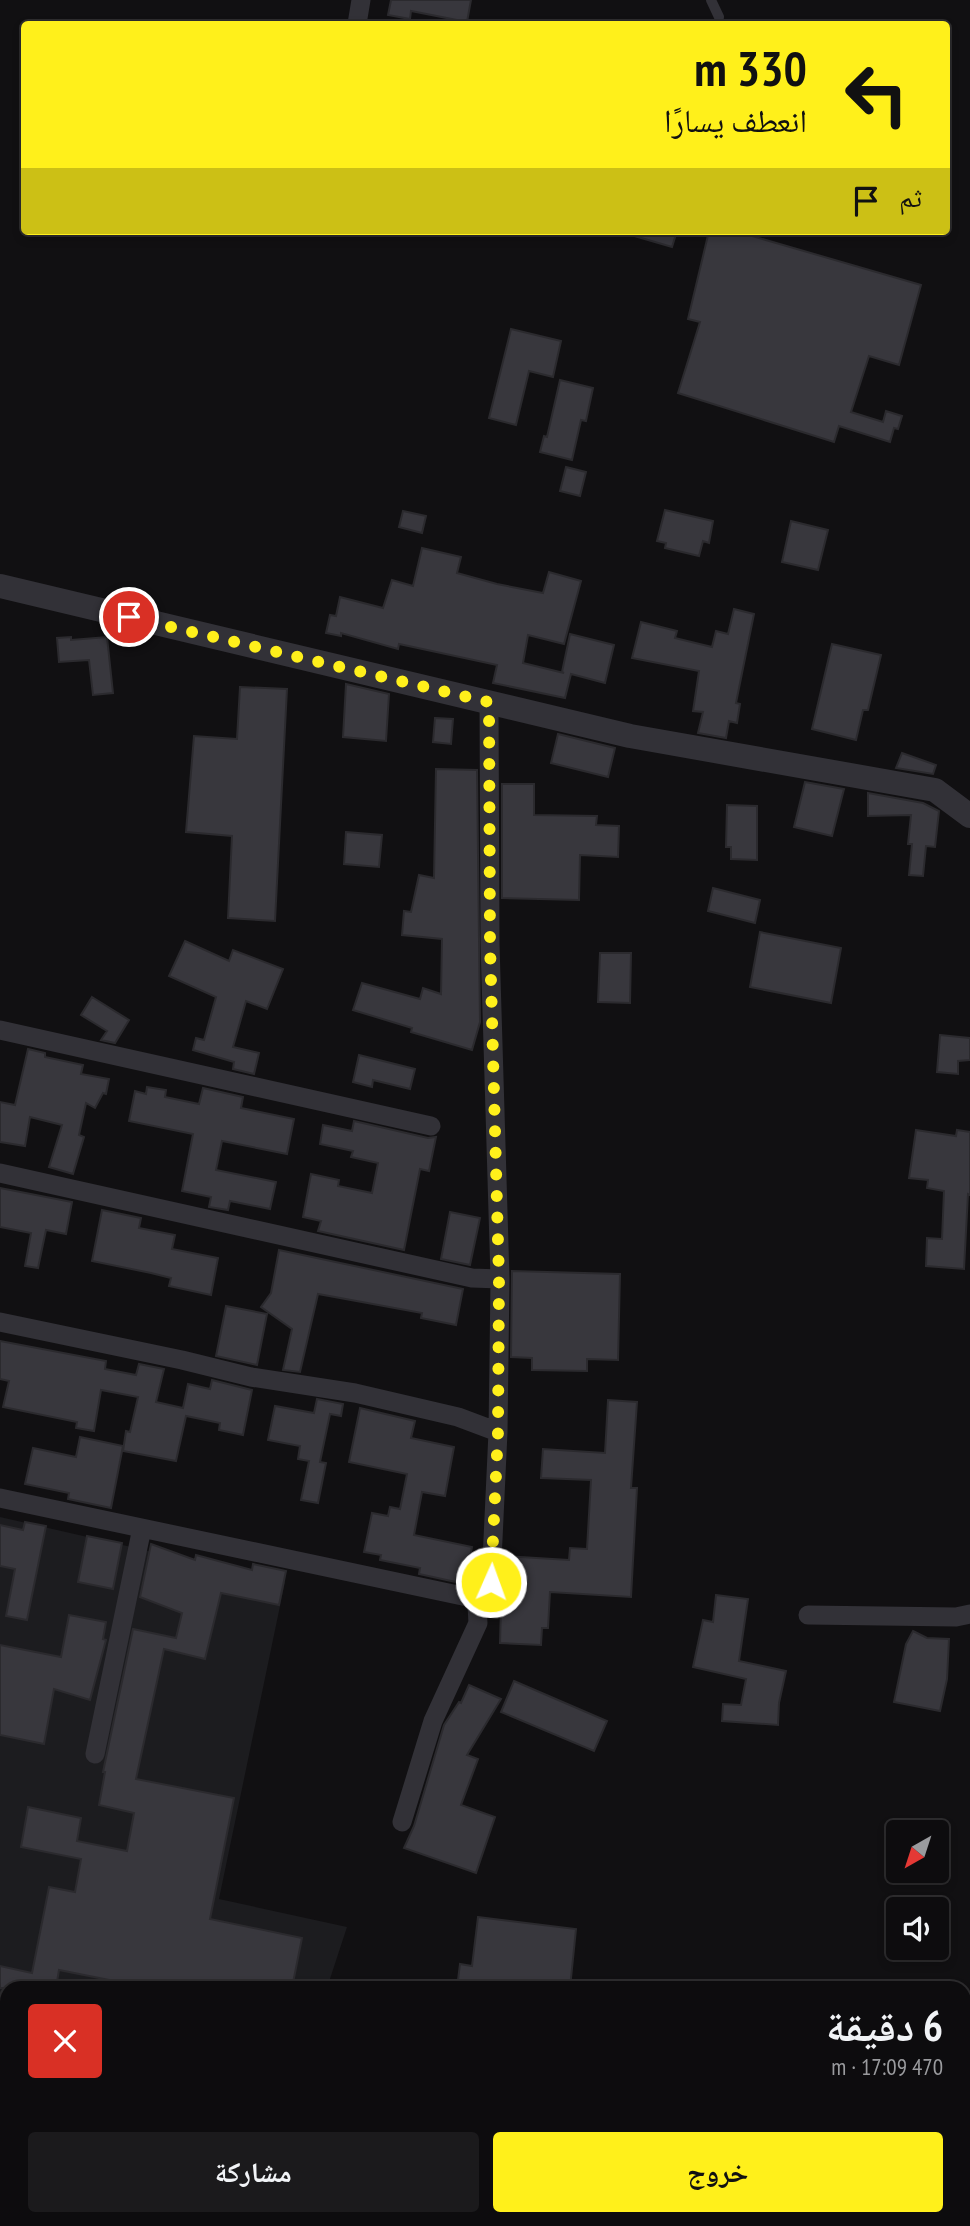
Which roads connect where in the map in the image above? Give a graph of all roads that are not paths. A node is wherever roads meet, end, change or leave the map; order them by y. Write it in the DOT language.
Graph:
graph roads {
  1 [pos="360,0"];
  2 [pos="712,0"];
  3 [pos="719,17"];
  4 [pos="356,21"];
  5 [pos="0,586"];
  6 [pos="489,702"];
  7 [pos="970,816"];
  8 [pos="0,1030"];
  9 [pos="431,1126"];
  10 [pos="0,1173"];
  11 [pos="499,1279"];
  12 [pos="0,1322"];
  13 [pos="498,1432"];
  14 [pos="0,1498"];
  15 [pos="142,1528"];
  16 [pos="477,1606"];
  17 [pos="970,1614"];
  18 [pos="808,1615"];
  19 [pos="95,1754"];
  20 [pos="402,1822"];
  1 -- 4 [label="street"];
  2 -- 3 [label="lane"];
  5 -- 6 [label="street"];
  6 -- 7 [label="street"];
  6 -- 11 [label="street"];
  8 -- 9 [label="street"];
  10 -- 11 [label="street"];
  11 -- 13 [label="street"];
  12 -- 13 [label="street"];
  13 -- 16 [label="street"];
  14 -- 15 [label="street"];
  15 -- 16 [label="street"];
  15 -- 19 [label="street"];
  16 -- 20 [label="street"];
  17 -- 18 [label="street"];
}
